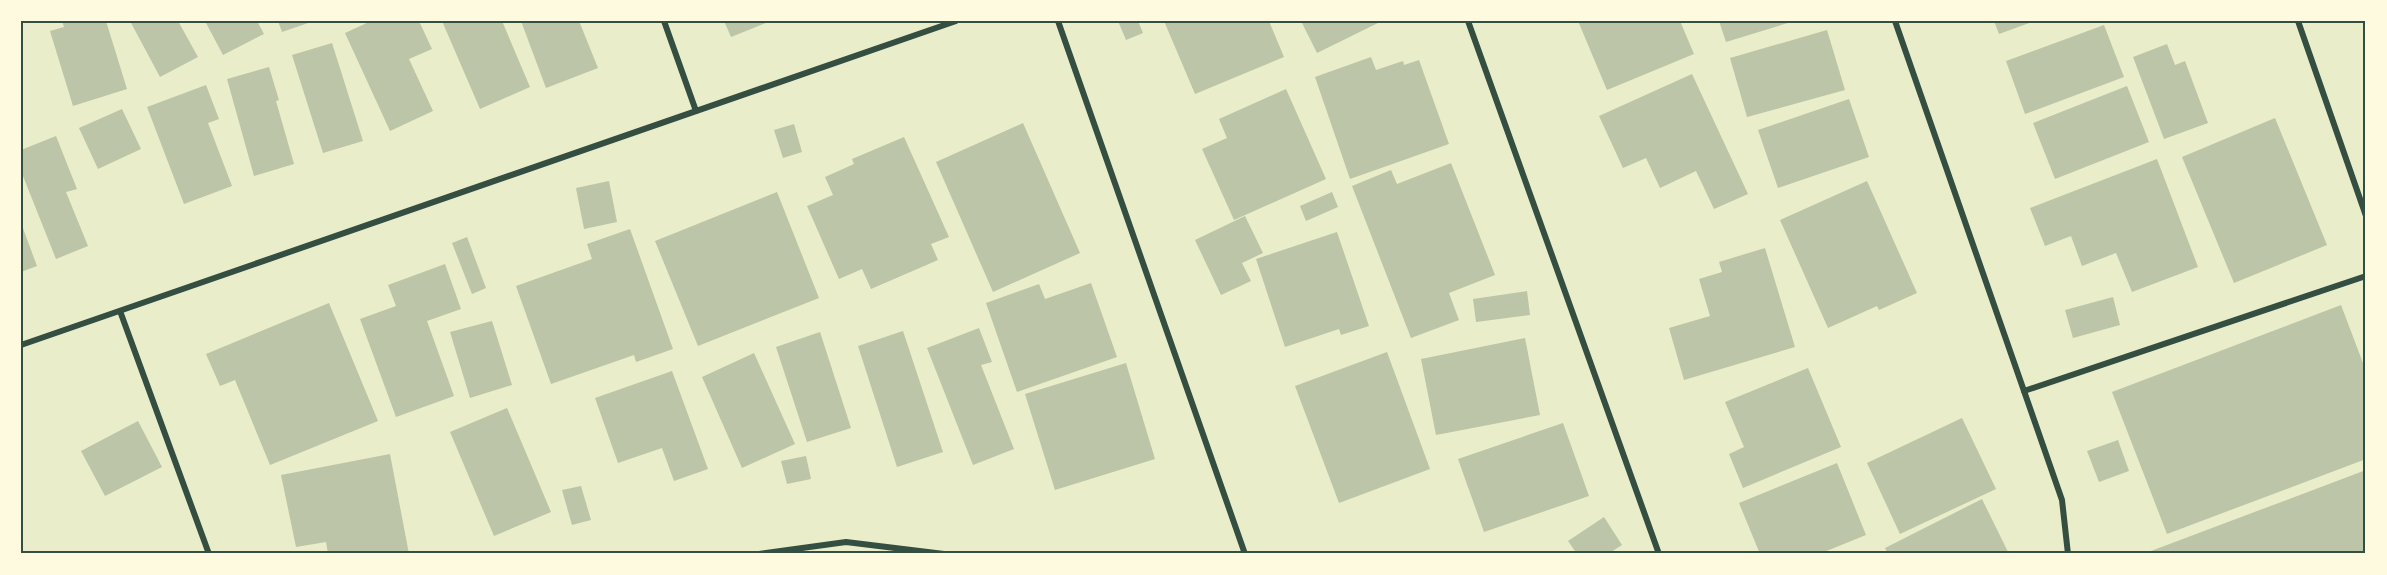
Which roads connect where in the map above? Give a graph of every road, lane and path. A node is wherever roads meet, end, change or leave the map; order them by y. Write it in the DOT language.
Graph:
graph roads {
  1 [pos="664,21"];
  2 [pos="956,21"];
  3 [pos="1058,21"];
  4 [pos="1468,21"];
  5 [pos="1895,21"];
  6 [pos="2298,21"];
  7 [pos="696,111"];
  8 [pos="2366,216"];
  9 [pos="2366,276"];
  10 [pos="120,311"];
  11 [pos="21,345"];
  12 [pos="2024,392"];
  13 [pos="209,554"];
  14 [pos="759,554"];
  15 [pos="944,554"];
  16 [pos="1245,554"];
  17 [pos="1659,554"];
  18 [pos="2068,554"];
  1 -- 7 [label="street"];
  2 -- 7 [label="street"];
  3 -- 16 [label="street"];
  4 -- 17 [label="street"];
  5 -- 12 [label="street"];
  6 -- 8 [label="street"];
  7 -- 10 [label="street"];
  9 -- 12 [label="street"];
  10 -- 11 [label="street"];
  10 -- 13 [label="street"];
  12 -- 18 [label="street"];
  14 -- 15 [label="street"];
}
